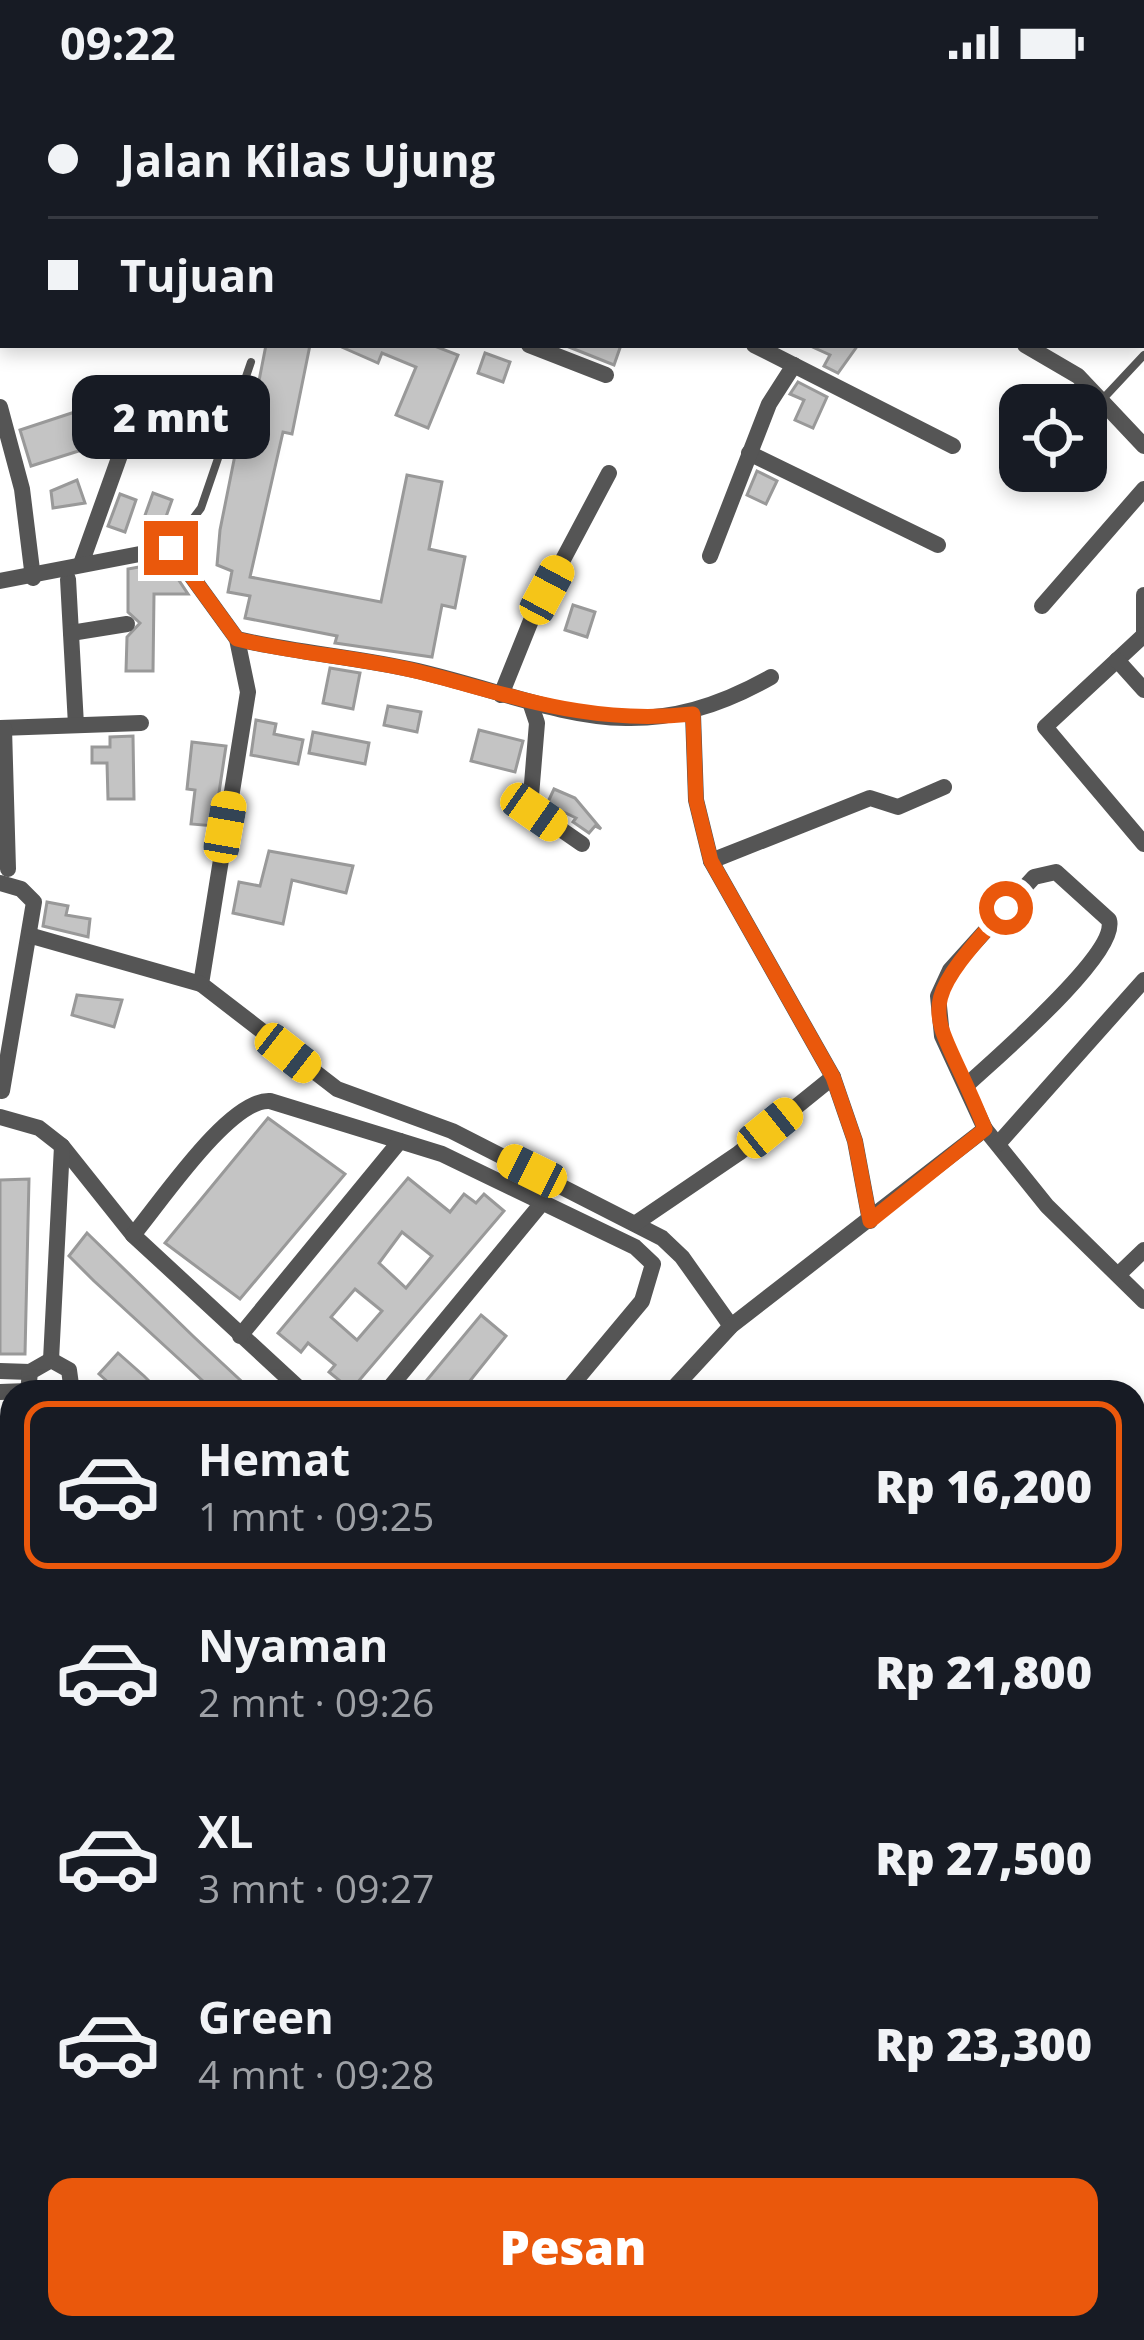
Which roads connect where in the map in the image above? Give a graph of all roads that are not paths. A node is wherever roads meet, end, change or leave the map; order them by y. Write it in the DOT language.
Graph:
graph roads {
  1 [pos="537,348"];
  2 [pos="760,348"];
  3 [pos="1030,348"];
  4 [pos="1144,355"];
  5 [pos="250,362"];
  6 [pos="794,364"];
  7 [pos="606,375"];
  8 [pos="1084,384"];
  9 [pos="127,389"];
  10 [pos="1107,394"];
  11 [pos="0,407"];
  12 [pos="1107,411"];
  13 [pos="952,446"];
  14 [pos="1144,446"];
  15 [pos="749,453"];
  16 [pos="608,473"];
  17 [pos="1144,489"];
  18 [pos="938,544"];
  19 [pos="171,548"];
  20 [pos="710,556"];
  21 [pos="81,564"];
  22 [pos="33,578"];
  23 [pos="68,579"];
  24 [pos="0,580"];
  25 [pos="1144,595"];
  26 [pos="1042,606"];
  27 [pos="127,624"];
  28 [pos="71,633"];
  29 [pos="1144,634"];
  30 [pos="237,639"];
  31 [pos="1117,660"];
  32 [pos="771,677"];
  33 [pos="1144,690"];
  34 [pos="500,695"];
  35 [pos="531,705"];
  36 [pos="693,714"];
  37 [pos="141,723"];
  38 [pos="76,724"];
  39 [pos="2,728"];
  40 [pos="944,788"];
  41 [pos="582,844"];
  42 [pos="1144,844"];
  43 [pos="711,861"];
  44 [pos="4,876"];
  45 [pos="32,936"];
  46 [pos="1144,980"];
  47 [pos="201,984"];
  48 [pos="833,1077"];
  49 [pos="968,1084"];
  50 [pos="2,1091"];
  51 [pos="0,1117"];
  52 [pos="985,1129"];
  53 [pos="400,1141"];
  54 [pos="998,1144"];
  55 [pos="62,1146"];
  56 [pos="542,1203"];
  57 [pos="870,1221"];
  58 [pos="636,1223"];
  59 [pos="134,1234"];
  60 [pos="1144,1250"];
  61 [pos="1119,1274"];
  62 [pos="1144,1301"];
  63 [pos="731,1326"];
  64 [pos="240,1336"];
  65 [pos="50,1360"];
  66 [pos="0,1371"];
  67 [pos="30,1372"];
  68 [pos="29,1380"];
  69 [pos="72,1380"];
  70 [pos="290,1380"];
  71 [pos="396,1380"];
  72 [pos="576,1380"];
  73 [pos="681,1380"];
  74 [pos="876,2340"];
  75 [pos="908,2340"];
  1 -- 7 [label="street"];
  2 -- 6 [label="street"];
  3 -- 8 [label="street"];
  4 -- 10 [label="lane"];
  5 -- 19 [label="lane"];
  6 -- 13 [label="street"];
  6 -- 15 [label="street"];
  9 -- 21 [label="street"];
  11 -- 22 [label="street"];
  12 -- 14 [label="street"];
  15 -- 18 [label="street"];
  15 -- 20 [label="street"];
  16 -- 34 [label="street"];
  17 -- 26 [label="street"];
  19 -- 21 [label="street"];
  19 -- 30 [label="street"];
  21 -- 22 [label="street"];
  22 -- 24 [label="street"];
  23 -- 28 [label="street"];
  25 -- 29 [label="street"];
  27 -- 28 [label="street"];
  28 -- 38 [label="street"];
  29 -- 31 [label="street"];
  30 -- 34 [label="street"];
  30 -- 47 [label="street"];
  31 -- 33 [label="street"];
  31 -- 42 [label="street"];
  32 -- 36 [label="street"];
  34 -- 35 [label="street"];
  35 -- 36 [label="street"];
  35 -- 41 [label="street"];
  36 -- 43 [label="street"];
  37 -- 38 [label="street"];
  38 -- 39 [label="street"];
  39 -- 44 [label="street"];
  40 -- 43 [label="street"];
  43 -- 48 [label="street"];
  44 -- 45 [label="street"];
  45 -- 47 [label="street"];
  45 -- 50 [label="street"];
  46 -- 54 [label="street"];
  47 -- 58 [label="street"];
  48 -- 57 [label="street"];
  48 -- 58 [label="street"];
  49 -- 49 [label="street"];
  49 -- 52 [label="street"];
  51 -- 55 [label="street"];
  52 -- 54 [label="street"];
  52 -- 57 [label="street"];
  53 -- 56 [label="street"];
  53 -- 59 [label="street"];
  53 -- 64 [label="street"];
  54 -- 61 [label="street"];
  55 -- 59 [label="street"];
  55 -- 65 [label="street"];
  56 -- 71 [label="street"];
  56 -- 72 [label="street"];
  57 -- 63 [label="street"];
  58 -- 63 [label="street"];
  59 -- 64 [label="street"];
  60 -- 61 [label="street"];
  61 -- 62 [label="street"];
  63 -- 73 [label="street"];
  64 -- 70 [label="street"];
  65 -- 67 [label="street"];
  65 -- 69 [label="street"];
  66 -- 67 [label="street"];
  67 -- 68 [label="street"];
  74 -- 75 [label="street"];
}
